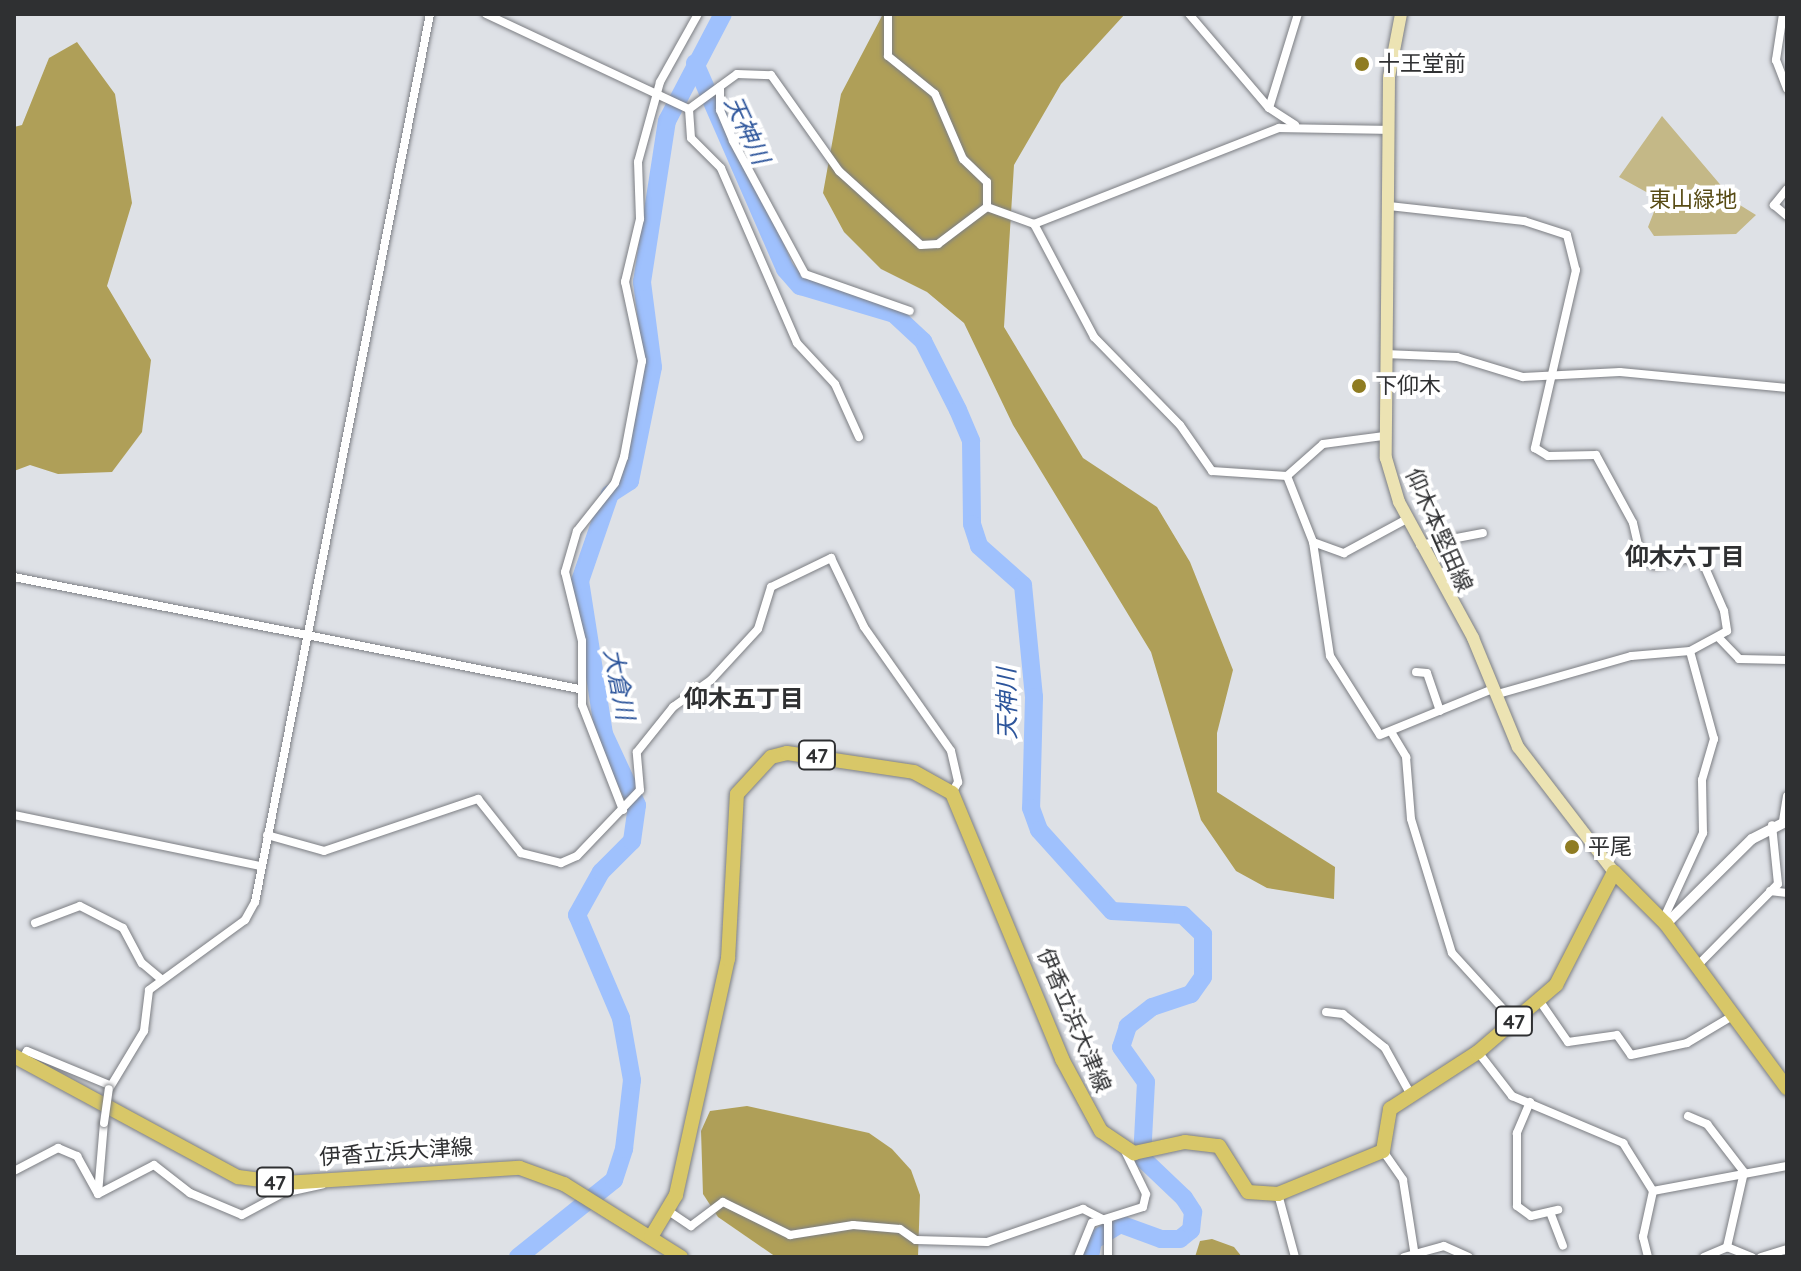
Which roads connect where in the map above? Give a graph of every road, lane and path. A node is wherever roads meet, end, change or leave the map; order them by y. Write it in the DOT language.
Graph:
graph roads {
  1 [pos="430,14"];
  2 [pos="486,14"];
  3 [pos="698,14"];
  4 [pos="888,14"];
  5 [pos="1189,14"];
  6 [pos="1298,14"];
  7 [pos="1401,14"];
  8 [pos="1783,14"];
  9 [pos="1787,89"];
  10 [pos="716,90"];
  11 [pos="656,97"];
  12 [pos="688,108"];
  13 [pos="1269,108"];
  14 [pos="1295,125"];
  15 [pos="1390,130"];
  16 [pos="1787,189"];
  17 [pos="1389,206"];
  18 [pos="987,207"];
  19 [pos="1787,216"];
  20 [pos="1034,224"];
  21 [pos="910,311"];
  22 [pos="1383,354"];
  23 [pos="1551,376"];
  24 [pos="1787,388"];
  25 [pos="1384,436"];
  26 [pos="859,437"];
  27 [pos="1287,476"];
  28 [pos="1407,519"];
  29 [pos="1483,533"];
  30 [pos="1313,542"];
  31 [pos="1419,545"];
  32 [pos="14,577"];
  33 [pos="304,635"];
  34 [pos="1719,638"];
  35 [pos="1690,651"];
  36 [pos="1787,660"];
  37 [pos="1416,672"];
  38 [pos="579,689"];
  39 [pos="1496,691"];
  40 [pos="1440,711"];
  41 [pos="1393,735"];
  42 [pos="952,793"];
  43 [pos="1787,796"];
  44 [pos="623,810"];
  45 [pos="14,815"];
  46 [pos="1781,823"];
  47 [pos="267,835"];
  48 [pos="261,866"];
  49 [pos="1614,872"];
  50 [pos="1770,891"];
  51 [pos="1787,893"];
  52 [pos="1665,922"];
  53 [pos="35,923"];
  54 [pos="1697,966"];
  55 [pos="161,979"];
  56 [pos="1539,1000"];
  57 [pos="1326,1012"];
  58 [pos="1734,1015"];
  59 [pos="1514,1021"];
  60 [pos="1478,1052"];
  61 [pos="18,1058"];
  62 [pos="109,1087"];
  63 [pos="1787,1088"];
  64 [pos="1411,1095"];
  65 [pos="1530,1102"];
  66 [pos="1688,1116"];
  67 [pos="1383,1151"];
  68 [pos="1130,1152"];
  69 [pos="1787,1166"];
  70 [pos="14,1171"];
  71 [pos="1744,1172"];
  72 [pos="324,1179"];
  73 [pos="1653,1191"];
  74 [pos="98,1194"];
  75 [pos="1278,1194"];
  76 [pos="667,1210"];
  77 [pos="1106,1219"];
  78 [pos="651,1237"];
  79 [pos="1563,1246"];
  80 [pos="1727,1247"];
  81 [pos="1787,1249"];
  82 [pos="1416,1255"];
  83 [pos="681,1257"];
  84 [pos="1078,1257"];
  85 [pos="1108,1257"];
  86 [pos="1295,1257"];
  87 [pos="1404,1257"];
  88 [pos="1469,1257"];
  89 [pos="1648,1257"];
  90 [pos="1704,1257"];
  91 [pos="1744,1257"];
  92 [pos="1752,1257"];
  93 [pos="1761,1257"];
  1 -- 33 [label="street"];
  2 -- 11 [label="street"];
  3 -- 11 [label="street"];
  4 -- 18 [label="street"];
  5 -- 13 [label="street"];
  6 -- 13 [label="street"];
  7 -- 15 [label="main road, 仰木本堅田線"];
  8 -- 9 [label="street"];
  10 -- 12 [label="street"];
  10 -- 18 [label="street"];
  10 -- 21 [label="street"];
  11 -- 12 [label="street"];
  11 -- 38 [label="street"];
  12 -- 26 [label="street"];
  13 -- 14 [label="street"];
  14 -- 15 [label="street"];
  14 -- 20 [label="street"];
  15 -- 17 [label="main road, 仰木本堅田線"];
  16 -- 19 [label="street"];
  17 -- 22 [label="main road, 仰木本堅田線"];
  17 -- 23 [label="street"];
  18 -- 20 [label="street"];
  20 -- 27 [label="street"];
  22 -- 23 [label="street"];
  22 -- 25 [label="main road, 仰木本堅田線"];
  23 -- 24 [label="street"];
  23 -- 34 [label="street"];
  25 -- 27 [label="street"];
  25 -- 28 [label="main road, 仰木本堅田線"];
  27 -- 30 [label="street"];
  28 -- 30 [label="street"];
  28 -- 31 [label="main road, 仰木本堅田線"];
  29 -- 31 [label="street"];
  30 -- 41 [label="street"];
  31 -- 39 [label="main road, 仰木本堅田線"];
  32 -- 33 [label="street"];
  33 -- 38 [label="street"];
  33 -- 47 [label="street"];
  34 -- 35 [label="street"];
  34 -- 36 [label="street"];
  35 -- 39 [label="street"];
  35 -- 52 [label="street"];
  37 -- 40 [label="street"];
  38 -- 44 [label="street"];
  39 -- 40 [label="street"];
  39 -- 49 [label="main road, 仰木本堅田線"];
  40 -- 41 [label="street"];
  41 -- 59 [label="street"];
  42 -- 44 [label="street"];
  42 -- 68 [label="main road, 伊香立浜大津線"];
  42 -- 76 [label="main road, 47"];
  43 -- 46 [label="street"];
  44 -- 47 [label="street"];
  45 -- 48 [label="street"];
  46 -- 50 [label="street"];
  46 -- 52 [label="street"];
  47 -- 48 [label="street"];
  48 -- 55 [label="street"];
  49 -- 52 [label="main road"];
  49 -- 56 [label="main road, 47"];
  50 -- 51 [label="street"];
  50 -- 54 [label="street"];
  52 -- 54 [label="main road"];
  53 -- 55 [label="street"];
  54 -- 58 [label="main road"];
  55 -- 62 [label="street"];
  56 -- 58 [label="street"];
  56 -- 59 [label="main road, 47"];
  57 -- 64 [label="street"];
  58 -- 63 [label="main road"];
  59 -- 60 [label="main road, 47"];
  60 -- 64 [label="main road, 47"];
  60 -- 65 [label="street"];
  61 -- 62 [label="street"];
  61 -- 72 [label="main road, 伊香立浜大津線 / 47"];
  62 -- 74 [label="street, bridge"];
  64 -- 67 [label="main road, 47"];
  65 -- 73 [label="street"];
  65 -- 79 [label="street"];
  66 -- 71 [label="street"];
  67 -- 75 [label="main road"];
  67 -- 82 [label="street"];
  68 -- 75 [label="main road"];
  68 -- 77 [label="street"];
  69 -- 71 [label="street"];
  70 -- 74 [label="street"];
  71 -- 73 [label="street"];
  71 -- 80 [label="street"];
  72 -- 74 [label="street"];
  72 -- 78 [label="main road, 伊香立浜大津線 / 47"];
  73 -- 89 [label="street"];
  75 -- 86 [label="street"];
  76 -- 77 [label="street"];
  76 -- 78 [label="main road, 47"];
  77 -- 84 [label="street"];
  77 -- 85 [label="street"];
  78 -- 83 [label="main road, 伊香立浜大津線 / 47"];
  80 -- 90 [label="street"];
  80 -- 91 [label="street"];
  81 -- 93 [label="street"];
  82 -- 87 [label="street"];
  82 -- 88 [label="street"];
  91 -- 92 [label="street"];
}
